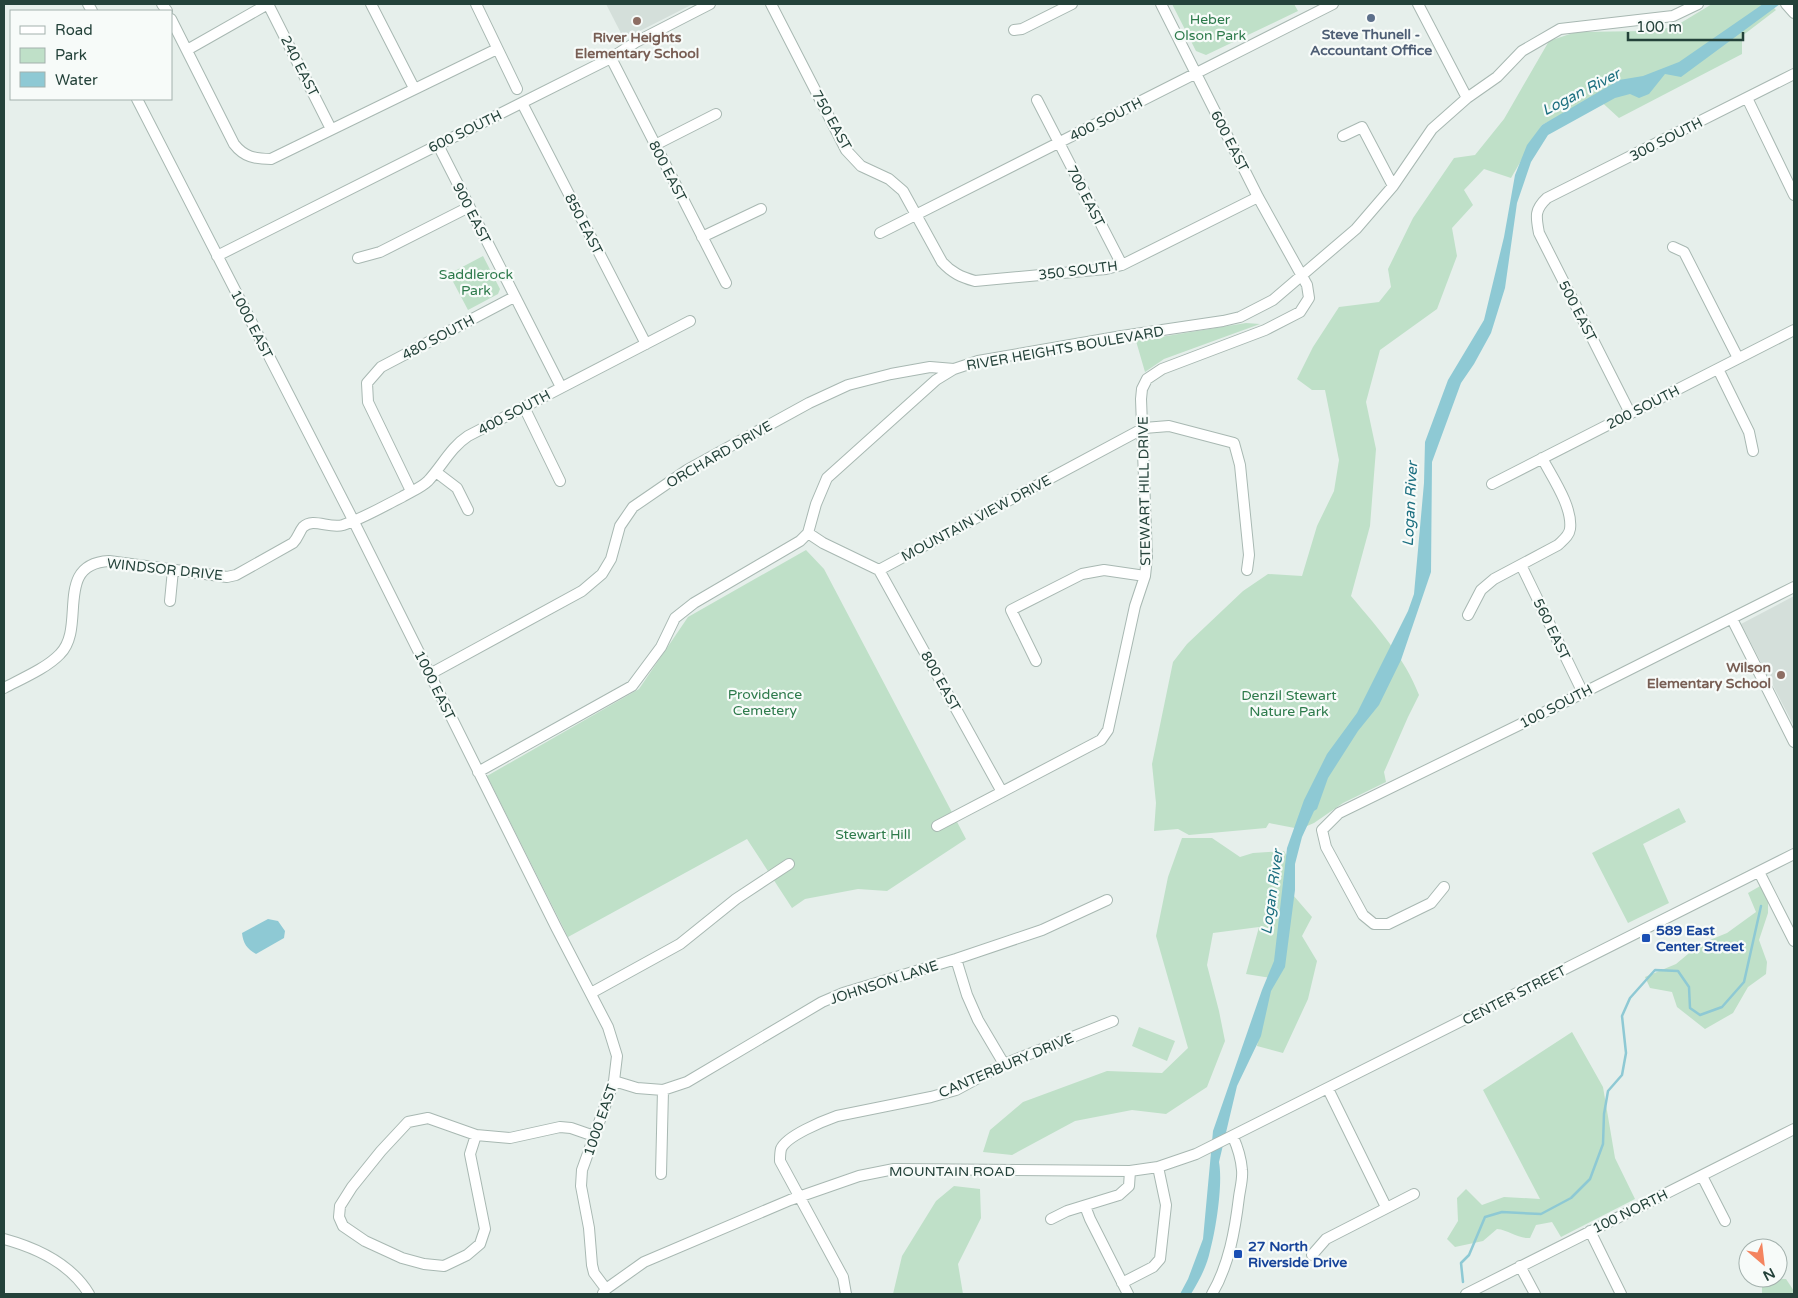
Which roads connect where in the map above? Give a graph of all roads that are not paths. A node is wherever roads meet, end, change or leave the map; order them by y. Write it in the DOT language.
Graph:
graph roads {
  1 [pos="268,4"];
  2 [pos="371,4"];
  3 [pos="476,4"];
  4 [pos="710,4"];
  5 [pos="771,4"];
  6 [pos="1072,4"];
  7 [pos="1161,4"];
  8 [pos="1333,4"];
  9 [pos="1418,4"];
  10 [pos="1698,4"];
  11 [pos="1786,4"];
  12 [pos="1794,13"];
  13 [pos="172,21"];
  14 [pos="1014,30"];
  15 [pos="497,49"];
  16 [pos="187,50"];
  17 [pos="611,58"];
  18 [pos="1196,73"];
  19 [pos="1794,74"];
  20 [pos="414,88"];
  21 [pos="516,89"];
  22 [pos="1467,98"];
  23 [pos="1747,98"];
  24 [pos="138,100"];
  25 [pos="1037,100"];
  26 [pos="522,103"];
  27 [pos="716,114"];
  28 [pos="331,129"];
  29 [pos="1343,136"];
  30 [pos="1059,142"];
  31 [pos="438,145"];
  32 [pos="654,145"];
  33 [pos="1393,186"];
  34 [pos="1794,195"];
  35 [pos="1258,196"];
  36 [pos="1538,206"];
  37 [pos="469,207"];
  38 [pos="761,209"];
  39 [pos="917,214"];
  40 [pos="880,233"];
  41 [pos="702,237"];
  42 [pos="1673,247"];
  43 [pos="217,256"];
  44 [pos="358,258"];
  45 [pos="1122,265"];
  46 [pos="1302,276"];
  47 [pos="726,283"];
  48 [pos="514,297"];
  49 [pos="690,321"];
  50 [pos="1794,330"];
  51 [pos="646,344"];
  52 [pos="1738,358"];
  53 [pos="954,369"];
  54 [pos="1718,369"];
  55 [pos="561,387"];
  56 [pos="524,407"];
  57 [pos="1630,413"];
  58 [pos="1144,428"];
  59 [pos="1752,451"];
  60 [pos="1542,458"];
  61 [pos="436,472"];
  62 [pos="560,481"];
  63 [pos="1492,484"];
  64 [pos="411,491"];
  65 [pos="468,510"];
  66 [pos="353,521"];
  67 [pos="808,533"];
  68 [pos="1521,565"];
  69 [pos="173,570"];
  70 [pos="879,570"];
  71 [pos="1247,570"];
  72 [pos="1145,576"];
  73 [pos="1794,587"];
  74 [pos="170,601"];
  75 [pos="1468,615"];
  76 [pos="1732,619"];
  77 [pos="1036,662"];
  78 [pos="430,674"];
  79 [pos="4,688"];
  80 [pos="1583,693"];
  81 [pos="1794,742"];
  82 [pos="478,772"];
  83 [pos="1002,792"];
  84 [pos="937,826"];
  85 [pos="1794,854"];
  86 [pos="789,864"];
  87 [pos="1759,872"];
  88 [pos="1444,887"];
  89 [pos="1107,900"];
  90 [pos="1794,941"];
  91 [pos="956,959"];
  92 [pos="591,993"];
  93 [pos="1113,1021"];
  94 [pos="1004,1064"];
  95 [pos="614,1081"];
  96 [pos="1328,1089"];
  97 [pos="663,1090"];
  98 [pos="1794,1129"];
  99 [pos="476,1135"];
  100 [pos="594,1136"];
  101 [pos="1233,1137"];
  102 [pos="1158,1167"];
  103 [pos="1130,1171"];
  104 [pos="661,1174"];
  105 [pos="1702,1176"];
  106 [pos="1414,1194"];
  107 [pos="799,1197"];
  108 [pos="1085,1206"];
  109 [pos="1386,1207"];
  110 [pos="1052,1219"];
  111 [pos="1725,1221"];
  112 [pos="1590,1231"];
  113 [pos="4,1239"];
  114 [pos="1312,1255"];
  115 [pos="1520,1266"];
  116 [pos="1122,1283"];
  117 [pos="604,1292"];
  118 [pos="90,1294"];
  119 [pos="846,1294"];
  120 [pos="1128,1294"];
  121 [pos="1212,1294"];
  122 [pos="1466,1294"];
  123 [pos="1535,1294"];
  124 [pos="1621,1294"];
  1 -- 16 [label="street"];
  1 -- 28 [label="street, 240 EAST"];
  2 -- 20 [label="street"];
  3 -- 15 [label="street"];
  4 -- 17 [label="street, 600 SOUTH"];
  5 -- 39 [label="street, 750 EAST"];
  6 -- 14 [label="street"];
  7 -- 18 [label="street, 600 EAST"];
  8 -- 18 [label="street, 400 SOUTH"];
  9 -- 22 [label="street"];
  10 -- 22 [label="street, RIVER HEIGHTS BOULEVARD"];
  11 -- 12 [label="street"];
  13 -- 16 [label="street"];
  15 -- 20 [label="street"];
  15 -- 21 [label="street"];
  16 -- 28 [label="street"];
  17 -- 26 [label="street, 600 SOUTH"];
  17 -- 32 [label="street, 800 EAST"];
  18 -- 30 [label="street, 400 SOUTH"];
  18 -- 35 [label="street, 600 EAST"];
  19 -- 23 [label="street, 300 SOUTH"];
  20 -- 28 [label="street"];
  22 -- 33 [label="street, RIVER HEIGHTS BOULEVARD"];
  23 -- 34 [label="street"];
  23 -- 36 [label="street, 300 SOUTH"];
  24 -- 43 [label="street, 1000 EAST"];
  25 -- 30 [label="street, 700 EAST"];
  26 -- 31 [label="street, 600 SOUTH"];
  26 -- 51 [label="street, 850 EAST"];
  27 -- 32 [label="street"];
  29 -- 33 [label="street"];
  30 -- 39 [label="street, 400 SOUTH"];
  30 -- 45 [label="street, 700 EAST"];
  31 -- 37 [label="street, 900 EAST"];
  31 -- 43 [label="street, 600 SOUTH"];
  32 -- 41 [label="street, 800 EAST"];
  33 -- 46 [label="street, RIVER HEIGHTS BOULEVARD"];
  35 -- 45 [label="street, 350 SOUTH"];
  35 -- 46 [label="street, 600 EAST"];
  36 -- 57 [label="street, 500 EAST"];
  37 -- 44 [label="street"];
  37 -- 48 [label="street, 900 EAST"];
  38 -- 41 [label="street"];
  39 -- 40 [label="street, 400 SOUTH"];
  39 -- 45 [label="street, 350 SOUTH"];
  41 -- 47 [label="street, 800 EAST"];
  42 -- 52 [label="street"];
  43 -- 66 [label="street, 1000 EAST"];
  46 -- 53 [label="street, RIVER HEIGHTS BOULEVARD"];
  46 -- 58 [label="street, STEWART HILL DRIVE"];
  48 -- 55 [label="street, 900 EAST"];
  48 -- 64 [label="street, 480 SOUTH"];
  49 -- 51 [label="street, 400 SOUTH"];
  50 -- 52 [label="street, 200 SOUTH"];
  51 -- 55 [label="street, 400 SOUTH"];
  52 -- 54 [label="street, 200 SOUTH"];
  53 -- 67 [label="street, RIVER HEIGHTS BOULEVARD"];
  53 -- 78 [label="street, ORCHARD DRIVE"];
  54 -- 57 [label="street, 200 SOUTH"];
  54 -- 59 [label="street"];
  55 -- 56 [label="street, 400 SOUTH"];
  56 -- 61 [label="street, 400 SOUTH"];
  56 -- 62 [label="street"];
  57 -- 60 [label="street, 200 SOUTH"];
  58 -- 70 [label="street, MOUNTAIN VIEW DRIVE"];
  58 -- 71 [label="street"];
  58 -- 72 [label="street, STEWART HILL DRIVE"];
  60 -- 63 [label="street, 200 SOUTH"];
  60 -- 68 [label="street"];
  61 -- 64 [label="street, 400 SOUTH"];
  61 -- 65 [label="street"];
  64 -- 66 [label="street, 400 SOUTH"];
  66 -- 69 [label="street, WINDSOR DRIVE"];
  66 -- 78 [label="street, 1000 EAST"];
  67 -- 70 [label="street"];
  67 -- 82 [label="street"];
  68 -- 75 [label="street"];
  68 -- 80 [label="street, 560 EAST"];
  69 -- 74 [label="street"];
  69 -- 79 [label="street, WINDSOR DRIVE"];
  70 -- 83 [label="street, 800 EAST"];
  72 -- 77 [label="street"];
  72 -- 83 [label="street, STEWART HILL DRIVE"];
  73 -- 76 [label="street, 100 SOUTH"];
  76 -- 80 [label="street, 100 SOUTH"];
  76 -- 81 [label="street"];
  78 -- 82 [label="street, 1000 EAST"];
  80 -- 88 [label="street, 100 SOUTH"];
  82 -- 92 [label="street, 1000 EAST"];
  83 -- 84 [label="street, STEWART HILL DRIVE"];
  85 -- 87 [label="street, CENTER STREET"];
  86 -- 92 [label="street"];
  87 -- 90 [label="street"];
  87 -- 96 [label="street, CENTER STREET"];
  89 -- 91 [label="street, JOHNSON LANE"];
  91 -- 94 [label="street"];
  91 -- 97 [label="street, JOHNSON LANE"];
  92 -- 95 [label="street, 1000 EAST"];
  93 -- 94 [label="street, CANTERBURY DRIVE"];
  94 -- 107 [label="street, CANTERBURY DRIVE"];
  95 -- 97 [label="street, JOHNSON LANE"];
  95 -- 100 [label="street, 1000 EAST"];
  96 -- 101 [label="street, CENTER STREET"];
  96 -- 109 [label="street"];
  97 -- 104 [label="street"];
  98 -- 105 [label="street, 100 NORTH"];
  99 -- 99 [label="street"];
  99 -- 100 [label="street"];
  100 -- 117 [label="street, 1000 EAST"];
  101 -- 102 [label="street, MOUNTAIN ROAD"];
  101 -- 121 [label="street"];
  102 -- 103 [label="street, MOUNTAIN ROAD"];
  102 -- 116 [label="street"];
  103 -- 107 [label="street, MOUNTAIN ROAD"];
  103 -- 108 [label="street"];
  105 -- 111 [label="street"];
  105 -- 112 [label="street, 100 NORTH"];
  106 -- 109 [label="street"];
  107 -- 117 [label="street, MOUNTAIN ROAD"];
  107 -- 119 [label="street, CANTERBURY DRIVE"];
  108 -- 110 [label="street"];
  108 -- 116 [label="street"];
  109 -- 114 [label="street"];
  112 -- 115 [label="street, 100 NORTH"];
  112 -- 124 [label="street"];
  113 -- 118 [label="street"];
  115 -- 122 [label="street, 100 NORTH"];
  115 -- 123 [label="street"];
  116 -- 120 [label="street"];
}
